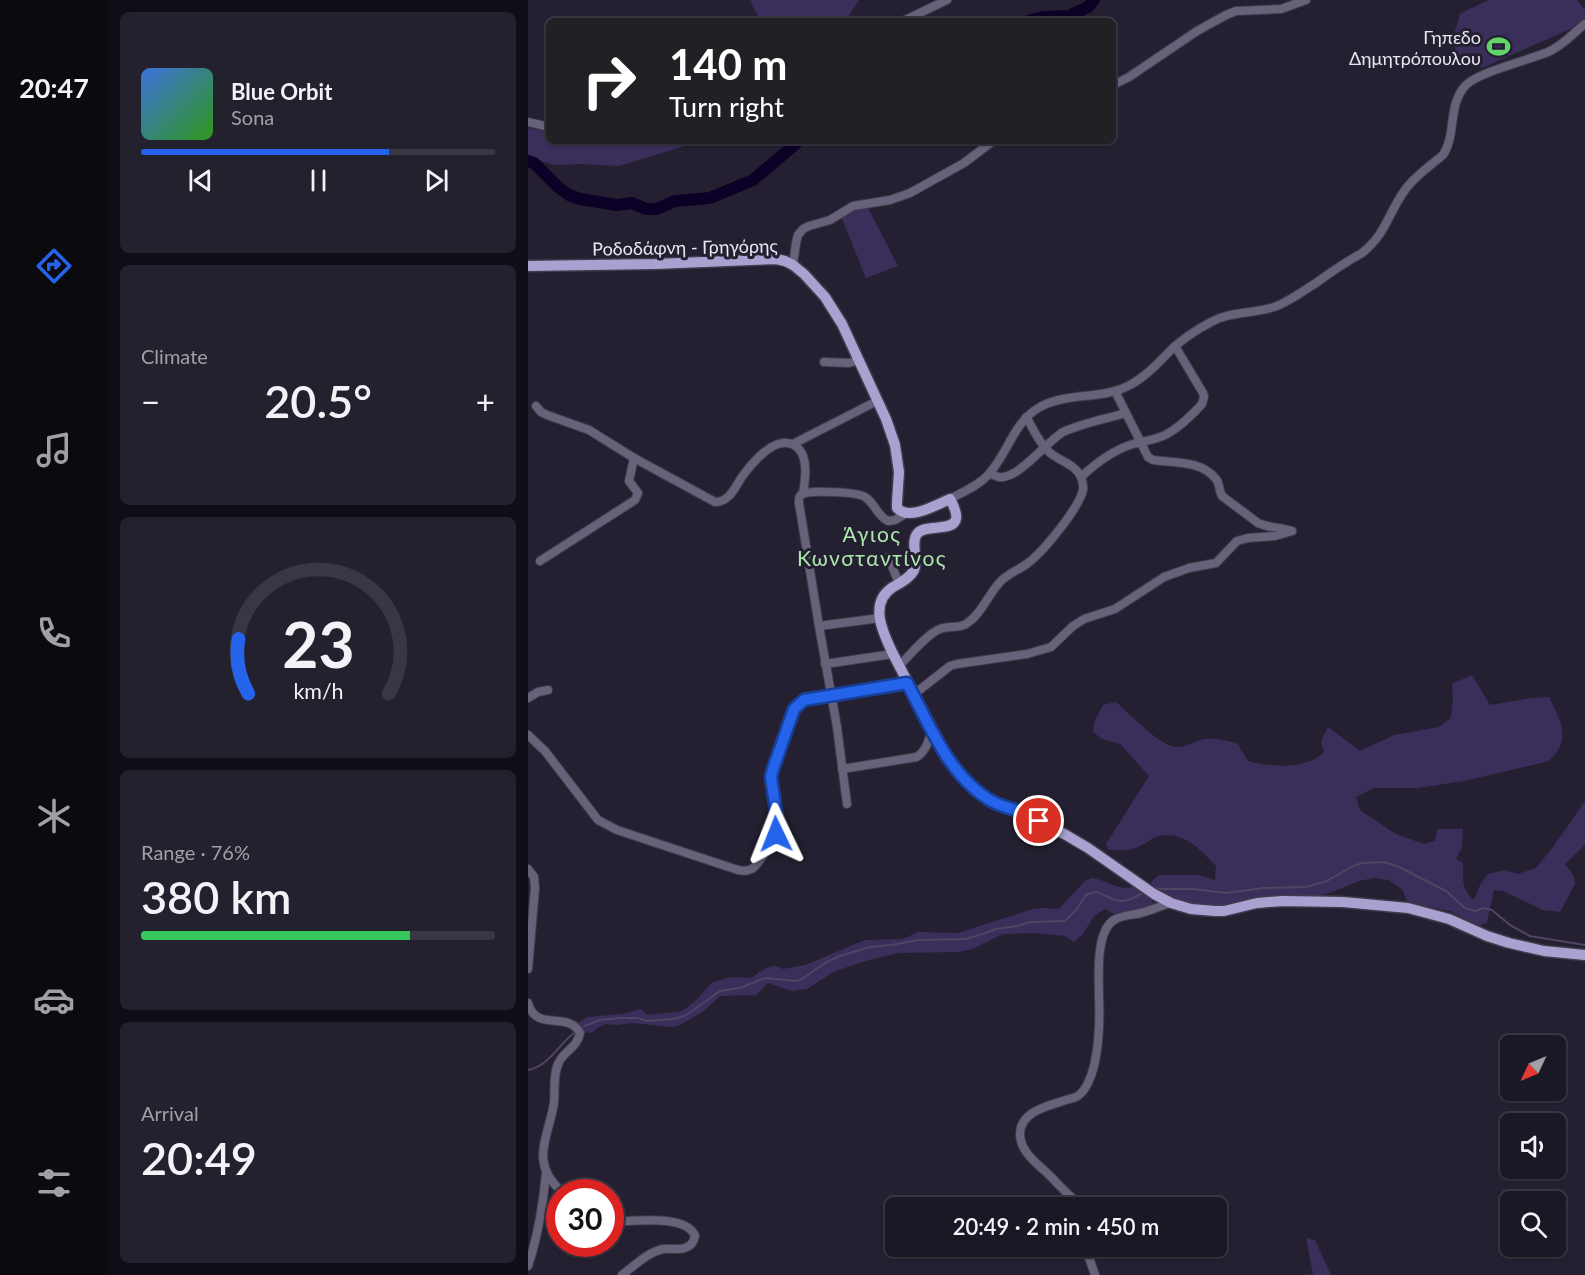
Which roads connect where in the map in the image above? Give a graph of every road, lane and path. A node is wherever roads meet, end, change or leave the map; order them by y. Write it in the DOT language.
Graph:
graph roads {
  1 [pos="947,0"];
  2 [pos="1306,0"];
  3 [pos="909,18"];
  4 [pos="1585,24"];
  5 [pos="1116,84"];
  6 [pos="528,122"];
  7 [pos="546,126"];
  8 [pos="989,144"];
  9 [pos="793,264"];
  10 [pos="528,266"];
  11 [pos="1175,346"];
  12 [pos="859,360"];
  13 [pos="824,362"];
  14 [pos="1115,391"];
  15 [pos="877,401"];
  16 [pos="536,406"];
  17 [pos="1126,413"];
  18 [pos="1026,417"];
  19 [pos="1140,443"];
  20 [pos="793,444"];
  21 [pos="1045,448"];
  22 [pos="634,458"];
  23 [pos="990,474"];
  24 [pos="1081,477"];
  25 [pos="803,494"];
  26 [pos="950,499"];
  27 [pos="905,514"];
  28 [pos="888,557"];
  29 [pos="540,561"];
  30 [pos="899,583"];
  31 [pos="880,618"];
  32 [pos="819,626"];
  33 [pos="893,654"];
  34 [pos="825,664"];
  35 [pos="899,666"];
  36 [pos="907,683"];
  37 [pos="548,690"];
  38 [pos="913,694"];
  39 [pos="831,695"];
  40 [pos="528,698"];
  41 [pos="932,730"];
  42 [pos="528,735"];
  43 [pos="842,769"];
  44 [pos="847,804"];
  45 [pos="528,869"];
  46 [pos="1171,903"];
  47 [pos="1585,955"];
  48 [pos="528,969"];
  49 [pos="528,1003"];
  50 [pos="546,1172"];
  51 [pos="550,1179"];
  52 [pos="1070,1197"];
  53 [pos="624,1221"];
  54 [pos="1089,1257"];
  55 [pos="528,1266"];
  56 [pos="622,1275"];
  57 [pos="1095,1275"];
  1 -- 3 [label="street"];
  2 -- 5 [label="street"];
  4 -- 11 [label="street"];
  6 -- 7 [label="street"];
  8 -- 9 [label="street"];
  9 -- 10 [label="main road, Ροδοδάφνη - Γρηγόρης"];
  9 -- 12 [label="main road, Ροδοδάφνη - Γρηγόρης"];
  11 -- 14 [label="street"];
  11 -- 19 [label="street"];
  12 -- 13 [label="street"];
  12 -- 15 [label="main road, Ροδοδάφνη - Γρηγόρης"];
  14 -- 17 [label="street"];
  14 -- 18 [label="street"];
  15 -- 20 [label="street"];
  15 -- 27 [label="main road, Ροδοδάφνη - Γρηγόρης"];
  16 -- 22 [label="street"];
  17 -- 19 [label="street"];
  17 -- 21 [label="street"];
  18 -- 21 [label="street"];
  18 -- 23 [label="street"];
  19 -- 24 [label="street"];
  19 -- 38 [label="street"];
  20 -- 22 [label="street"];
  20 -- 25 [label="street"];
  21 -- 23 [label="street"];
  21 -- 24 [label="street"];
  22 -- 29 [label="street"];
  23 -- 26 [label="street"];
  24 -- 35 [label="street"];
  25 -- 27 [label="street"];
  25 -- 32 [label="street"];
  26 -- 27 [label="main road"];
  26 -- 30 [label="main road"];
  28 -- 30 [label="street"];
  30 -- 31 [label="main road"];
  31 -- 32 [label="street"];
  31 -- 33 [label="main road"];
  32 -- 34 [label="street"];
  33 -- 34 [label="street"];
  33 -- 35 [label="main road"];
  34 -- 39 [label="street"];
  35 -- 36 [label="main road"];
  36 -- 38 [label="main road"];
  36 -- 39 [label="street"];
  37 -- 40 [label="street"];
  38 -- 41 [label="main road"];
  39 -- 42 [label="street"];
  39 -- 43 [label="street"];
  41 -- 43 [label="street"];
  41 -- 46 [label="main road"];
  43 -- 44 [label="street"];
  45 -- 48 [label="street"];
  46 -- 47 [label="main road"];
  46 -- 52 [label="street"];
  49 -- 50 [label="street"];
  50 -- 51 [label="street"];
  50 -- 55 [label="street"];
  53 -- 56 [label="street"];
  54 -- 57 [label="street"];
}
